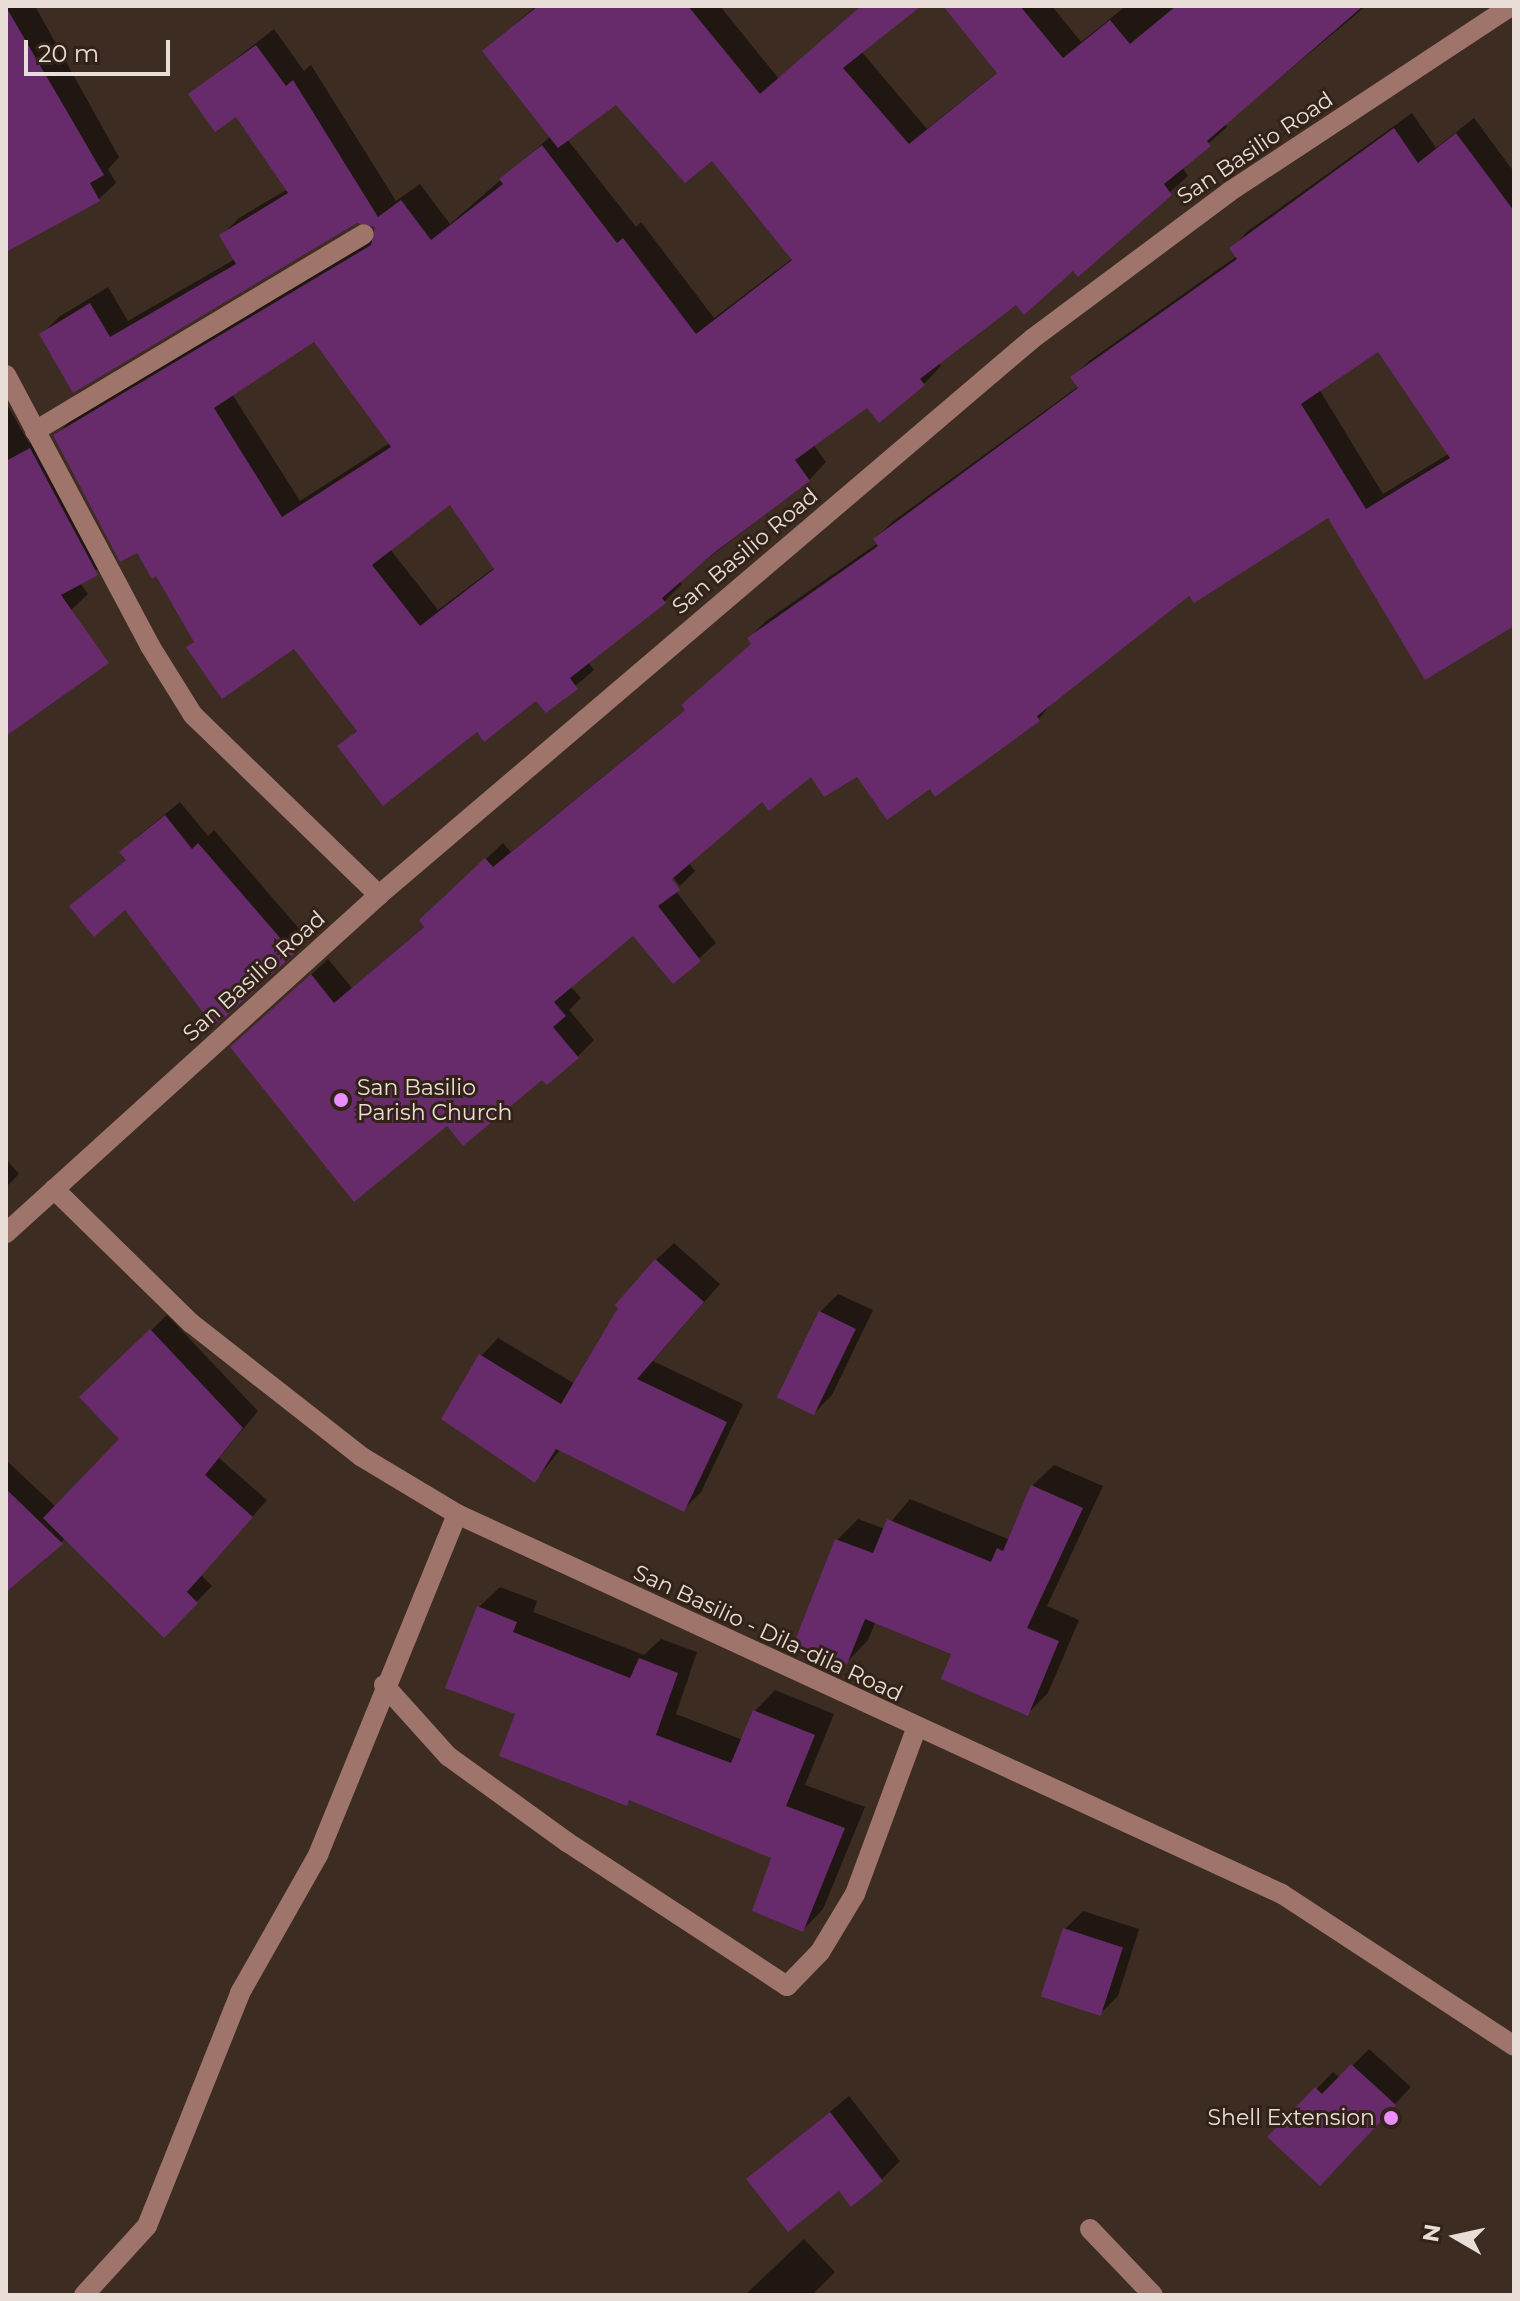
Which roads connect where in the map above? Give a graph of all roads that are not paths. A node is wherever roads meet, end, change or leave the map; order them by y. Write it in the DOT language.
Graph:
graph roads {
  1 [pos="1511,6"];
  2 [pos="364,234"];
  3 [pos="6,375"];
  4 [pos="35,431"];
  5 [pos="379,895"];
  6 [pos="54,1189"];
  7 [pos="6,1233"];
  8 [pos="457,1514"];
  9 [pos="384,1685"];
  10 [pos="916,1729"];
  11 [pos="1514,2046"];
  12 [pos="1090,2229"];
  13 [pos="84,2295"];
  14 [pos="1153,2295"];
  1 -- 5 [label="street, San Basilio Road"];
  2 -- 4 [label="street"];
  3 -- 4 [label="street"];
  4 -- 5 [label="street"];
  5 -- 6 [label="street, San Basilio Road"];
  6 -- 7 [label="street, San Basilio Road"];
  6 -- 8 [label="street, San Basilio - Dila-dila Road"];
  8 -- 9 [label="street"];
  8 -- 10 [label="street, San Basilio - Dila-dila Road"];
  9 -- 10 [label="street"];
  9 -- 13 [label="street"];
  10 -- 11 [label="street, San Basilio - Dila-dila Road"];
  12 -- 14 [label="street"];
}
